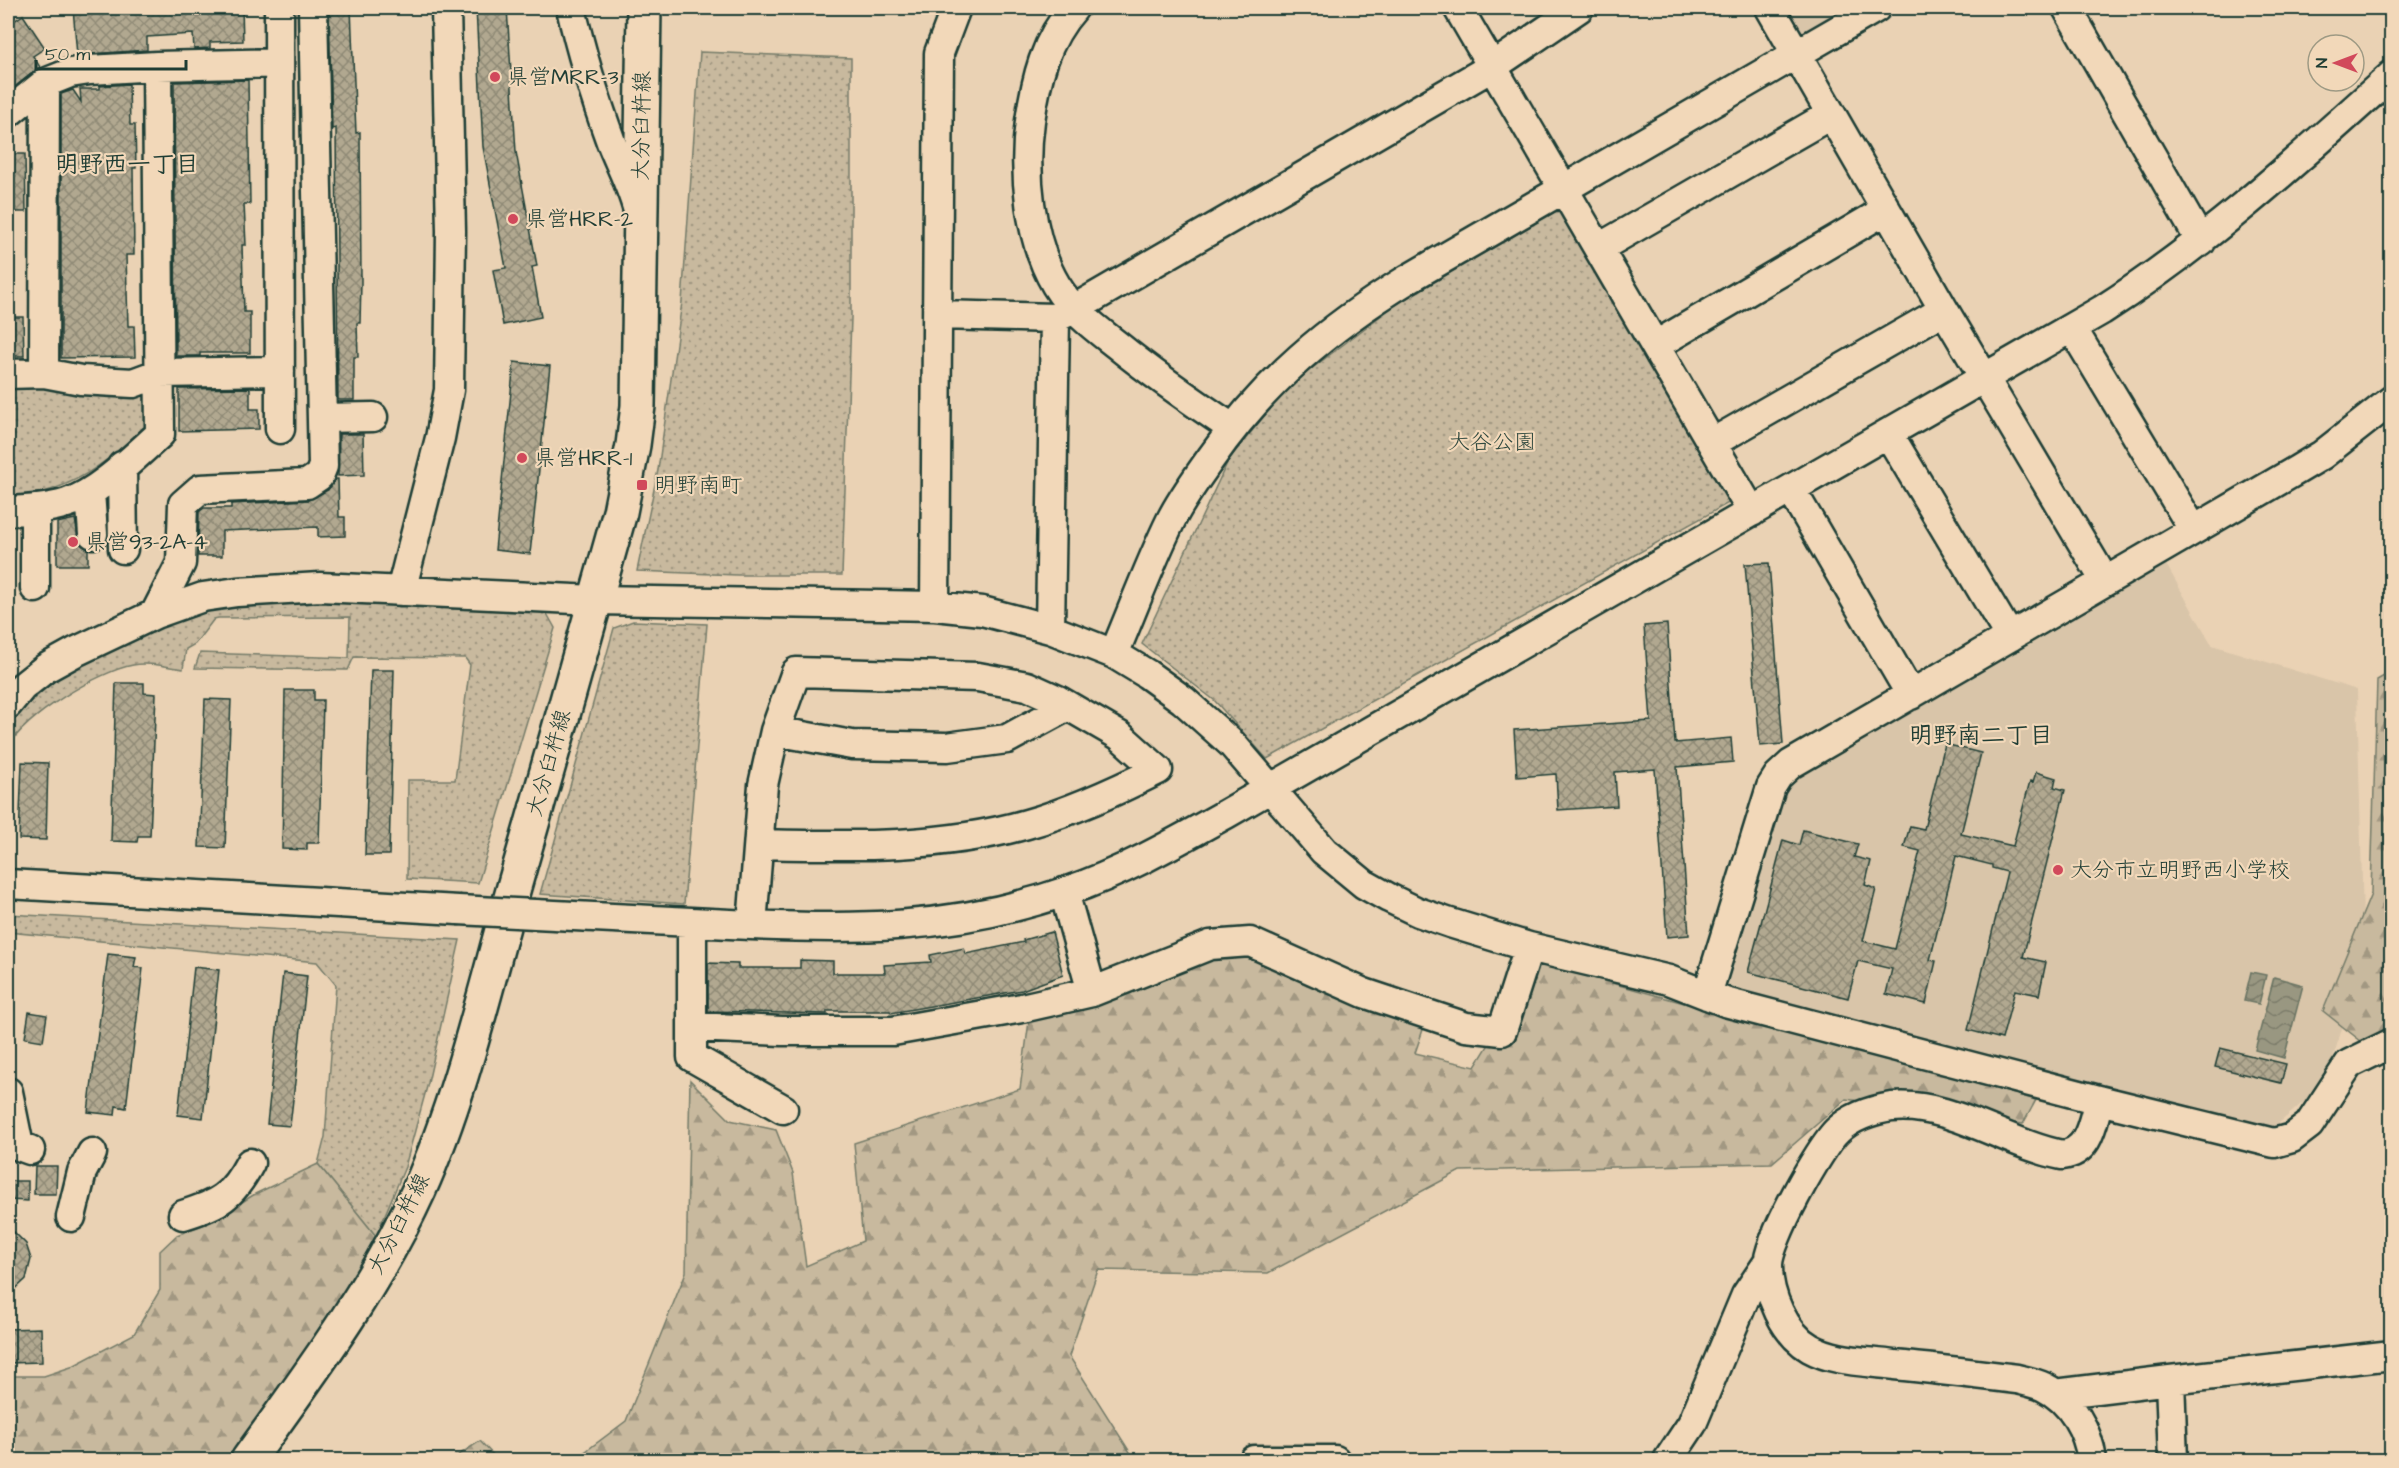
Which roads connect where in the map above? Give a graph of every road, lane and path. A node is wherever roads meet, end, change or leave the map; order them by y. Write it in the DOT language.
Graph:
graph roads {
  1 [pos="279,8"];
  2 [pos="313,8"];
  3 [pos="446,8"];
  4 [pos="571,8"];
  5 [pos="644,8"];
  6 [pos="956,8"];
  7 [pos="1074,8"];
  8 [pos="1458,8"];
  9 [pos="1579,8"];
  10 [pos="1770,8"];
  11 [pos="1876,8"];
  12 [pos="2067,8"];
  13 [pos="1797,53"];
  14 [pos="279,63"];
  15 [pos="157,66"];
  16 [pos="1492,67"];
  17 [pos="2391,75"];
  18 [pos="45,83"];
  19 [pos="8,113"];
  20 [pos="1830,115"];
  21 [pos="1565,187"];
  22 [pos="1886,210"];
  23 [pos="641,224"];
  24 [pos="2201,242"];
  25 [pos="1599,248"];
  26 [pos="1944,310"];
  27 [pos="1065,314"];
  28 [pos="939,315"];
  29 [pos="2072,328"];
  30 [pos="1656,345"];
  31 [pos="280,371"];
  32 [pos="44,373"];
  33 [pos="160,373"];
  34 [pos="8,374"];
  35 [pos="1984,379"];
  36 [pos="2391,400"];
  37 [pos="373,417"];
  38 [pos="322,418"];
  39 [pos="1232,428"];
  40 [pos="280,429"];
  41 [pos="1888,433"];
  42 [pos="1712,443"];
  43 [pos="122,466"];
  44 [pos="1791,489"];
  45 [pos="90,492"];
  46 [pos="21,510"];
  47 [pos="1752,512"];
  48 [pos="2193,530"];
  49 [pos="93,534"];
  50 [pos="123,549"];
  51 [pos="2105,581"];
  52 [pos="34,588"];
  53 [pos="401,591"];
  54 [pos="595,600"];
  55 [pos="935,606"];
  56 [pos="155,614"];
  57 [pos="1050,629"];
  58 [pos="2010,637"];
  59 [pos="1114,654"];
  60 [pos="1911,695"];
  61 [pos="8,704"];
  62 [pos="1068,705"];
  63 [pos="775,731"];
  64 [pos="1270,787"];
  65 [pos="759,844"];
  66 [pos="8,884"];
  67 [pos="1064,892"];
  68 [pos="692,922"];
  69 [pos="752,925"];
  70 [pos="1529,947"];
  71 [pos="1092,992"];
  72 [pos="1707,994"];
  73 [pos="694,1026"];
  74 [pos="2391,1042"];
  75 [pos="8,1092"];
  76 [pos="2099,1100"];
  77 [pos="783,1109"];
  78 [pos="30,1150"];
  79 [pos="92,1153"];
  80 [pos="250,1163"];
  81 [pos="183,1215"];
  82 [pos="71,1217"];
  83 [pos="1767,1264"];
  84 [pos="2391,1354"];
  85 [pos="2170,1380"];
  86 [pos="2055,1394"];
  87 [pos="248,1461"];
  88 [pos="1254,1461"];
  89 [pos="1335,1461"];
  90 [pos="1668,1461"];
  91 [pos="2092,1461"];
  92 [pos="2173,1461"];
  1 -- 14 [label="street"];
  2 -- 38 [label="street"];
  3 -- 53 [label="street"];
  4 -- 23 [label="street"];
  5 -- 23 [label="main road, 大分臼杵線"];
  6 -- 28 [label="street"];
  7 -- 27 [label="street"];
  8 -- 16 [label="street"];
  9 -- 16 [label="street"];
  10 -- 13 [label="street"];
  11 -- 13 [label="street"];
  12 -- 24 [label="street"];
  13 -- 20 [label="street"];
  13 -- 21 [label="street"];
  14 -- 15 [label="street"];
  14 -- 31 [label="street"];
  15 -- 18 [label="street"];
  15 -- 33 [label="street"];
  16 -- 21 [label="street"];
  16 -- 27 [label="street"];
  17 -- 24 [label="street"];
  18 -- 19 [label="street"];
  18 -- 32 [label="street"];
  20 -- 22 [label="street"];
  20 -- 25 [label="street"];
  21 -- 25 [label="street"];
  21 -- 39 [label="street"];
  22 -- 26 [label="street"];
  22 -- 30 [label="street"];
  23 -- 54 [label="main road, 大分臼杵線"];
  24 -- 29 [label="street"];
  25 -- 30 [label="street"];
  26 -- 35 [label="street"];
  26 -- 42 [label="street"];
  27 -- 28 [label="street"];
  27 -- 39 [label="street"];
  27 -- 57 [label="street"];
  28 -- 55 [label="street"];
  29 -- 35 [label="street"];
  29 -- 48 [label="street"];
  30 -- 42 [label="street"];
  31 -- 33 [label="street"];
  31 -- 40 [label="street"];
  32 -- 33 [label="street"];
  32 -- 34 [label="street"];
  33 -- 43 [label="street"];
  35 -- 41 [label="street"];
  35 -- 51 [label="street"];
  36 -- 48 [label="street"];
  37 -- 38 [label="street"];
  38 -- 56 [label="street"];
  39 -- 59 [label="street"];
  41 -- 44 [label="street"];
  41 -- 58 [label="street"];
  42 -- 47 [label="street"];
  43 -- 45 [label="street"];
  43 -- 50 [label="street"];
  44 -- 47 [label="street"];
  44 -- 60 [label="street"];
  45 -- 46 [label="street"];
  45 -- 49 [label="street"];
  46 -- 52 [label="street"];
  47 -- 64 [label="street"];
  48 -- 51 [label="street"];
  51 -- 58 [label="street"];
  53 -- 54 [label="street"];
  53 -- 56 [label="street"];
  54 -- 55 [label="street"];
  54 -- 87 [label="main road, 大分臼杵線"];
  55 -- 57 [label="street"];
  56 -- 61 [label="street"];
  57 -- 59 [label="street"];
  58 -- 60 [label="street"];
  59 -- 64 [label="street"];
  60 -- 72 [label="street"];
  62 -- 63 [label="street"];
  62 -- 63 [label="street"];
  62 -- 65 [label="street"];
  63 -- 65 [label="street"];
  64 -- 67 [label="street"];
  64 -- 70 [label="street"];
  65 -- 69 [label="street"];
  66 -- 68 [label="street, bridge"];
  67 -- 69 [label="street"];
  67 -- 71 [label="street"];
  68 -- 69 [label="street"];
  68 -- 73 [label="street"];
  70 -- 71 [label="street"];
  70 -- 72 [label="street"];
  71 -- 73 [label="street"];
  72 -- 76 [label="street"];
  73 -- 77 [label="street"];
  74 -- 76 [label="street"];
  75 -- 78 [label="street"];
  76 -- 83 [label="street"];
  79 -- 82 [label="street"];
  80 -- 81 [label="street"];
  83 -- 86 [label="street"];
  83 -- 90 [label="street"];
  84 -- 85 [label="street"];
  85 -- 86 [label="street"];
  85 -- 92 [label="street"];
  86 -- 91 [label="street"];
  88 -- 89 [label="street"];
}
